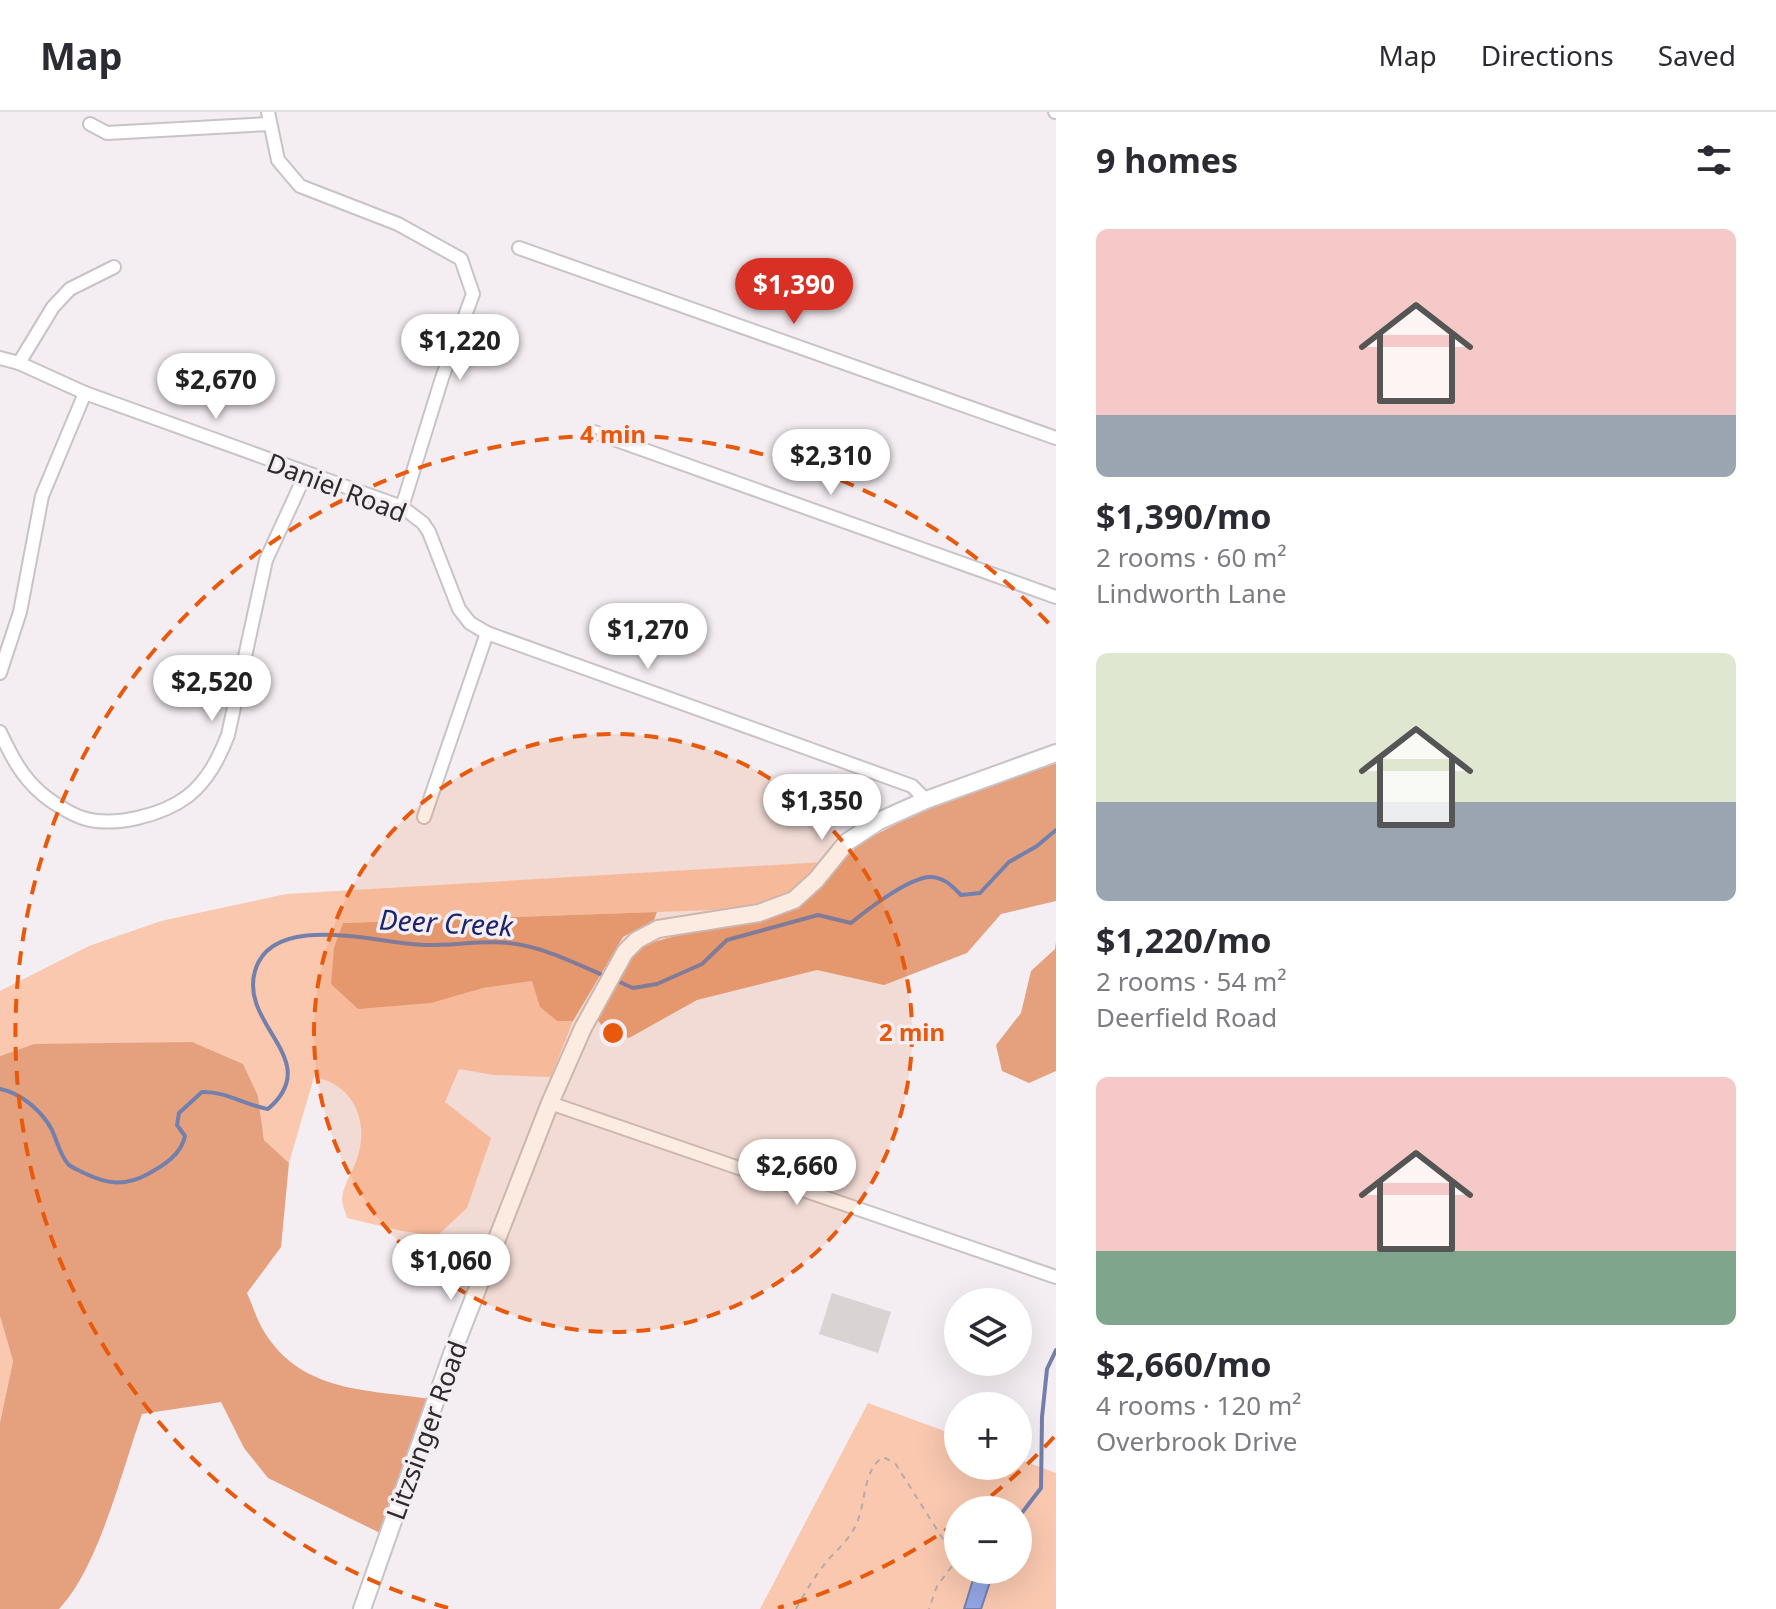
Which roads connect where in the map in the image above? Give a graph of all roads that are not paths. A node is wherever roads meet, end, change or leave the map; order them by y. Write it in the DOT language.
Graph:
graph roads {
  1 [pos="269,118"];
  2 [pos="90,124"];
  3 [pos="519,248"];
  4 [pos="114,267"];
  5 [pos="0,358"];
  6 [pos="19,363"];
  7 [pos="85,393"];
  8 [pos="594,432"];
  9 [pos="1056,438"];
  10 [pos="306,473"];
  11 [pos="402,507"];
  12 [pos="1056,597"];
  13 [pos="487,633"];
  14 [pos="0,673"];
  15 [pos="0,732"];
  16 [pos="1056,753"];
  17 [pos="926,800"];
  18 [pos="424,817"];
  19 [pos="550,1103"];
  20 [pos="1056,1277"];
  21 [pos="362,1609"];
  1 -- 2 [label="street"];
  1 -- 11 [label="street"];
  3 -- 9 [label="street"];
  4 -- 6 [label="street"];
  5 -- 6 [label="street, Daniel Road"];
  6 -- 7 [label="street, Daniel Road"];
  7 -- 10 [label="street, Daniel Road"];
  7 -- 14 [label="street"];
  8 -- 12 [label="street"];
  10 -- 11 [label="street, Daniel Road"];
  10 -- 15 [label="street"];
  11 -- 13 [label="street, Daniel Road"];
  13 -- 17 [label="street, Daniel Road"];
  13 -- 18 [label="street"];
  16 -- 17 [label="street, Litzsinger Road"];
  17 -- 19 [label="street, Litzsinger Road"];
  19 -- 20 [label="street"];
  19 -- 21 [label="street, Litzsinger Road"];
}
